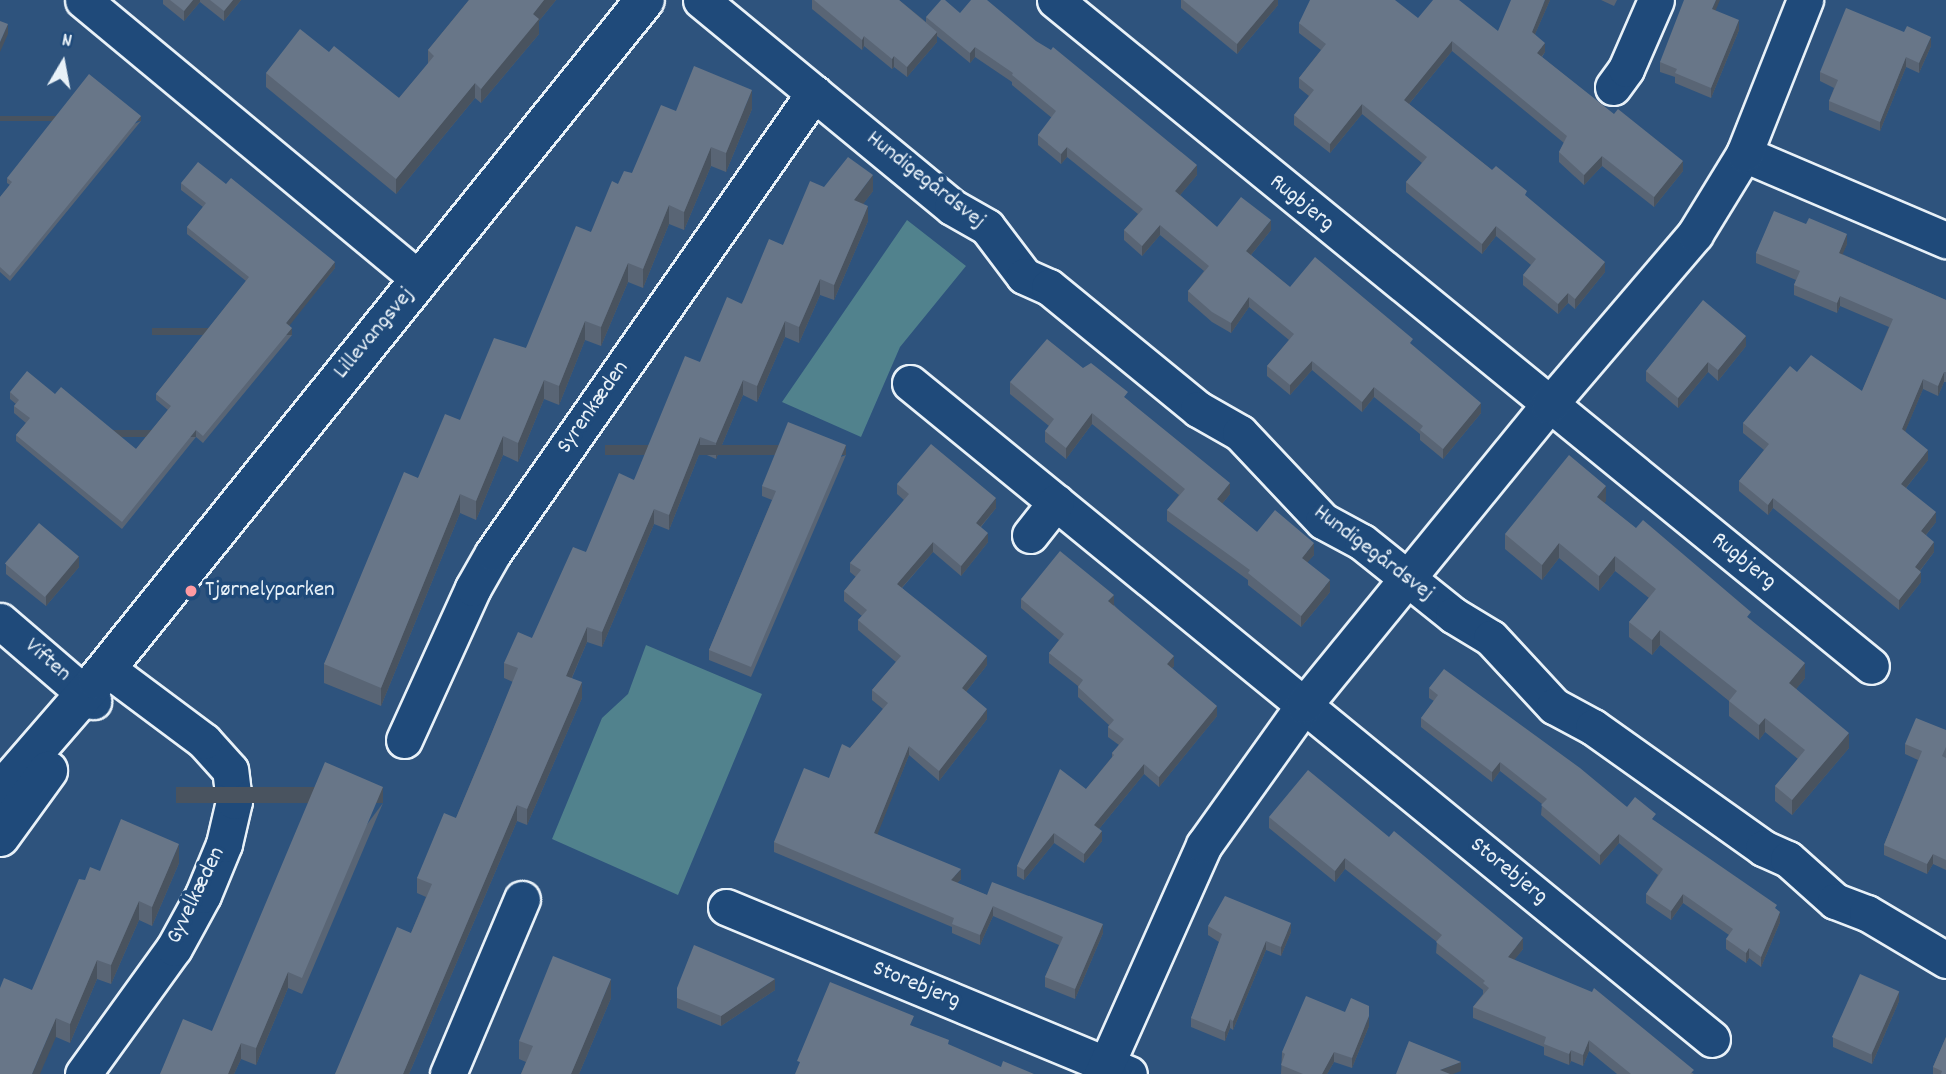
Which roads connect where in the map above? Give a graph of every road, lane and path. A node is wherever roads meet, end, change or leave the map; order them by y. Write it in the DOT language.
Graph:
graph roads {
  1 [pos="83,0"];
  2 [pos="645,0"];
  3 [pos="701,0"];
  4 [pos="1055,0"];
  5 [pos="1656,0"];
  6 [pos="1805,0"];
  7 [pos="1613,87"];
  8 [pos="814,93"];
  9 [pos="1744,154"];
  10 [pos="1946,240"];
  11 [pos="420,280"];
  12 [pos="910,383"];
  13 [pos="1549,405"];
  14 [pos="1056,502"];
  15 [pos="1030,535"];
  16 [pos="1409,580"];
  17 [pos="0,621"];
  18 [pos="1871,666"];
  19 [pos="94,688"];
  20 [pos="1304,705"];
  21 [pos="404,740"];
  22 [pos="0,792"];
  23 [pos="0,837"];
  24 [pos="523,899"];
  25 [pos="726,907"];
  26 [pos="1946,960"];
  27 [pos="1712,1039"];
  28 [pos="1112,1071"];
  29 [pos="83,1074"];
  30 [pos="448,1074"];
  1 -- 11 [label="street"];
  2 -- 11 [label="street, Lillevangsvej"];
  3 -- 8 [label="street, Hundigegårdsvej"];
  4 -- 13 [label="street, Rugbjerg"];
  5 -- 7 [label="street"];
  6 -- 9 [label="street"];
  8 -- 16 [label="street, Hundigegårdsvej"];
  8 -- 21 [label="street, Syrenkæden"];
  9 -- 10 [label="street"];
  9 -- 13 [label="street"];
  11 -- 19 [label="street, Lillevangsvej"];
  12 -- 14 [label="street, Storebjerg"];
  13 -- 16 [label="street"];
  13 -- 18 [label="street, Rugbjerg"];
  14 -- 15 [label="street"];
  14 -- 20 [label="street, Storebjerg"];
  16 -- 20 [label="street, Storebjerg"];
  16 -- 26 [label="street, Hundigegårdsvej"];
  17 -- 19 [label="street, Viften"];
  19 -- 22 [label="street, Lillevangsvej"];
  19 -- 23 [label="street, Lillevangsvej"];
  19 -- 29 [label="street, Gyvelkæden"];
  20 -- 27 [label="street, Storebjerg"];
  20 -- 28 [label="street, Storebjerg"];
  24 -- 30 [label="street"];
  25 -- 28 [label="street, Storebjerg"];
}
